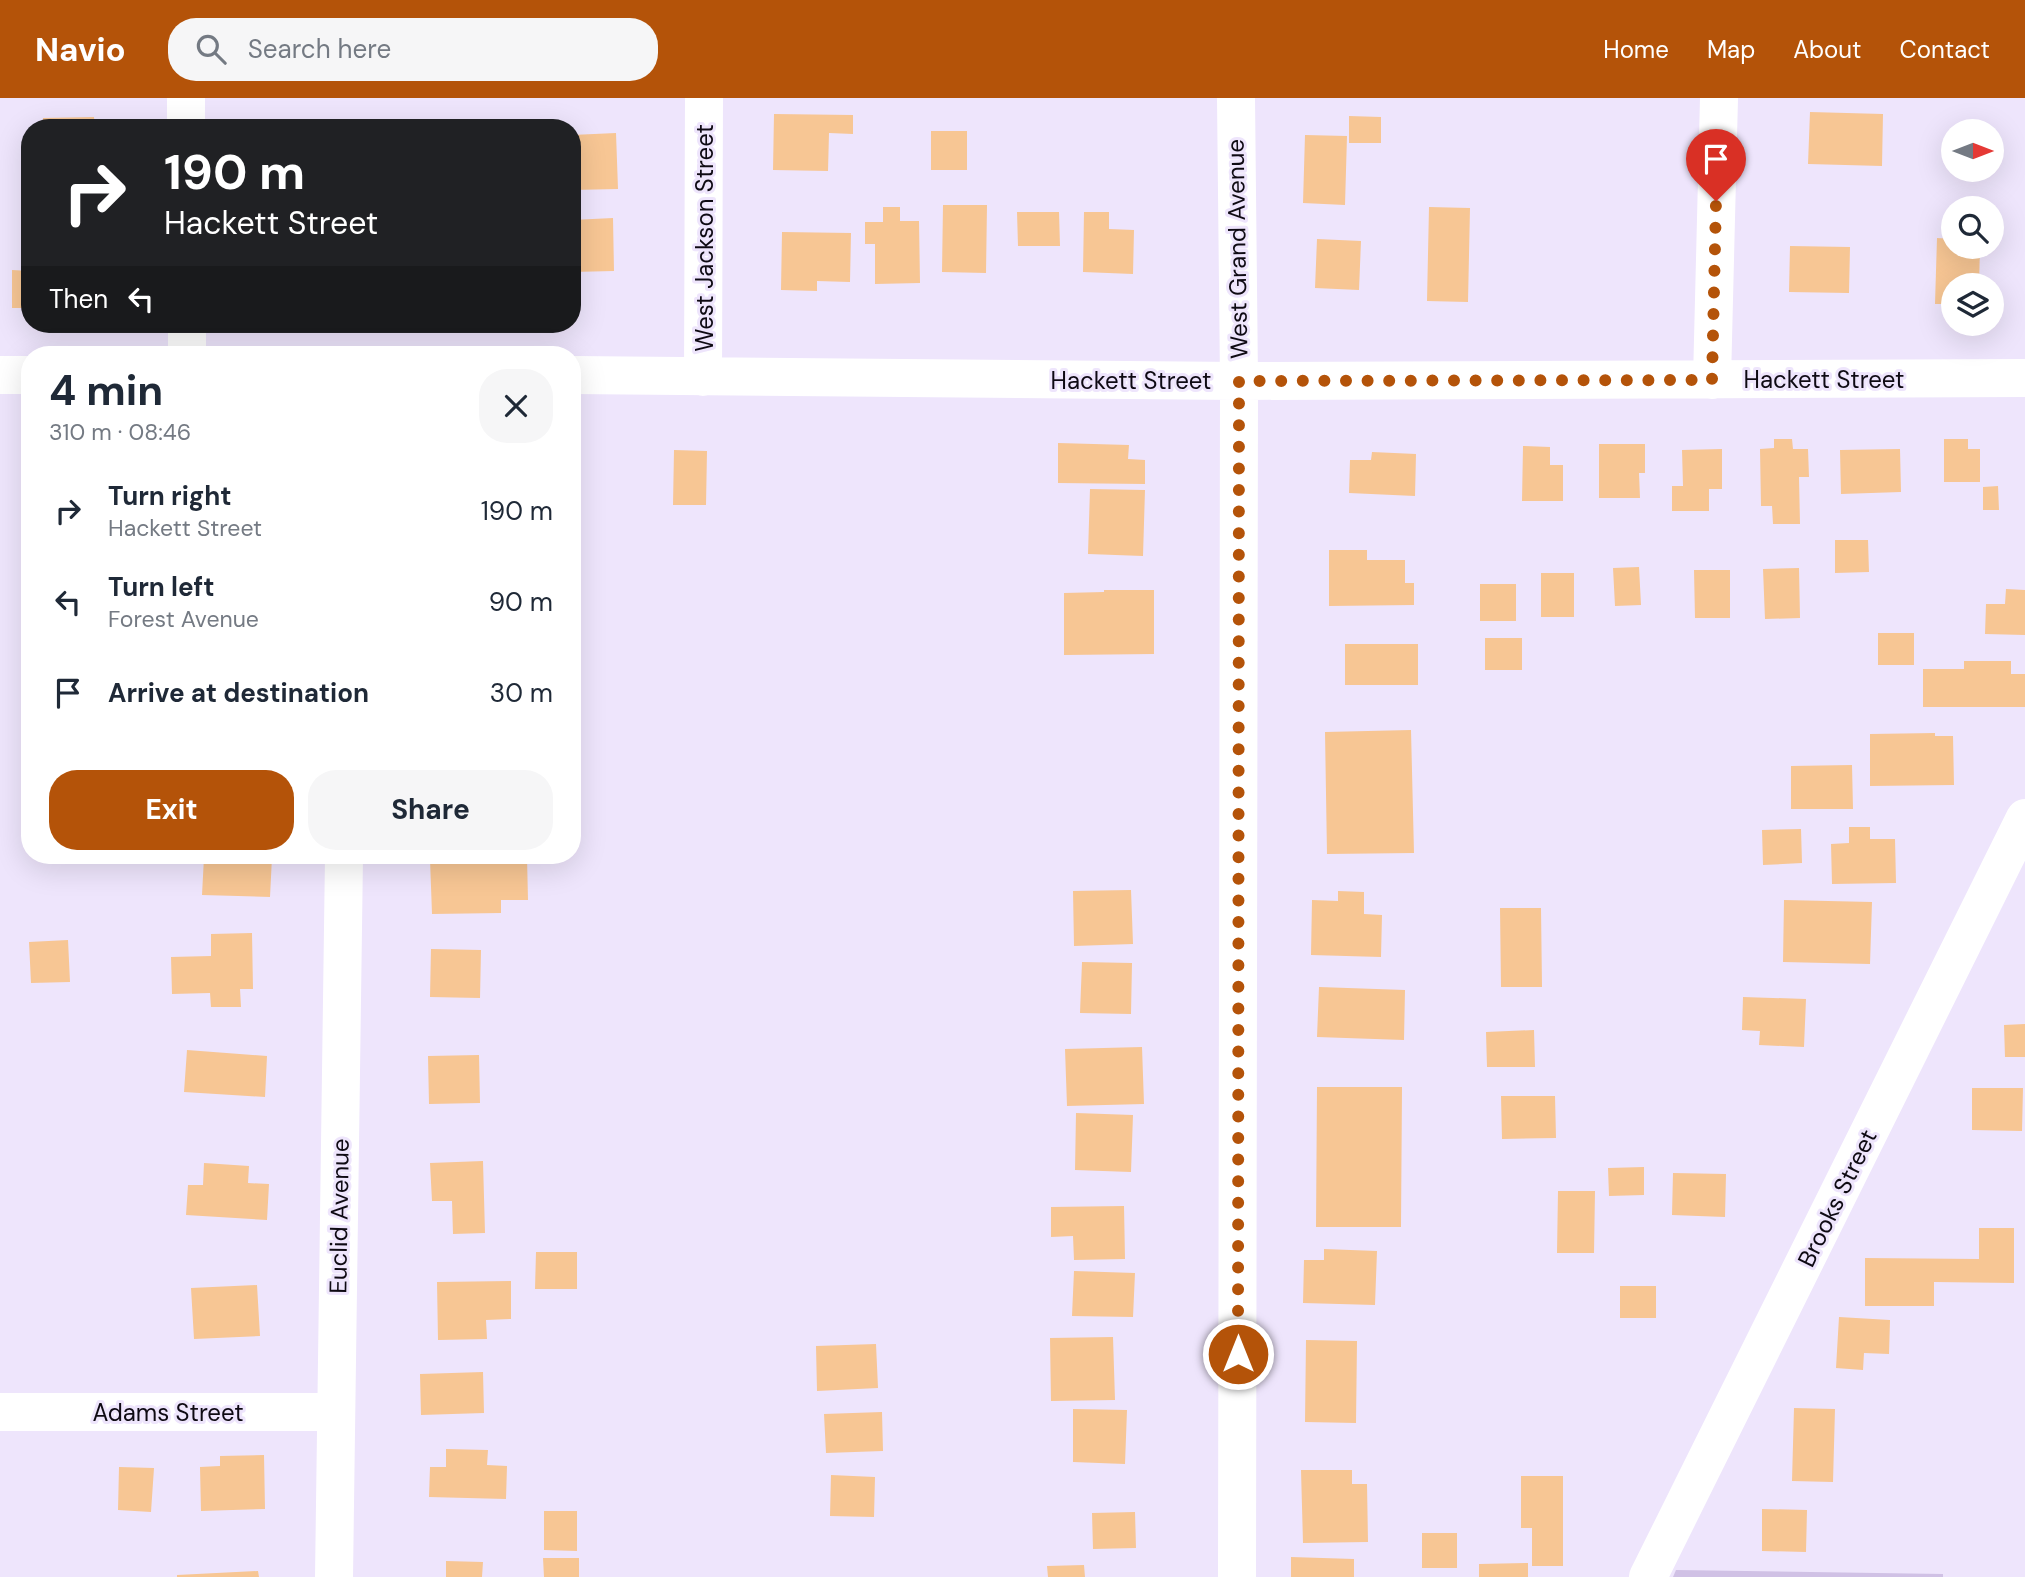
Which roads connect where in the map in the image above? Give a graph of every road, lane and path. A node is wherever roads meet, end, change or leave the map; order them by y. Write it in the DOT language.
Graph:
graph roads {
  1 [pos="186,98"];
  2 [pos="704,98"];
  3 [pos="1236,98"];
  4 [pos="1719,98"];
  5 [pos="186,119"];
  6 [pos="0,375"];
  7 [pos="21,375"];
  8 [pos="581,376"];
  9 [pos="703,377"];
  10 [pos="2025,378"];
  11 [pos="1712,380"];
  12 [pos="1239,381"];
  13 [pos="2025,818"];
  14 [pos="344,864"];
  15 [pos="0,1412"];
  16 [pos="336,1412"];
  17 [pos="334,1577"];
  18 [pos="1237,1577"];
  19 [pos="1648,1577"];
  1 -- 5 [label="street"];
  2 -- 9 [label="street, West Jackson Street"];
  3 -- 12 [label="street, West Grand Avenue"];
  4 -- 11 [label="street"];
  6 -- 7 [label="street"];
  8 -- 9 [label="street, Hackett Street"];
  9 -- 12 [label="street, Hackett Street"];
  10 -- 11 [label="street, Hackett Street"];
  11 -- 12 [label="street, Hackett Street"];
  12 -- 18 [label="street, West Grand Avenue"];
  13 -- 19 [label="street, Brooks Street"];
  14 -- 16 [label="street, Euclid Avenue"];
  15 -- 16 [label="street, Adams Street"];
  16 -- 17 [label="street, Euclid Avenue"];
}
